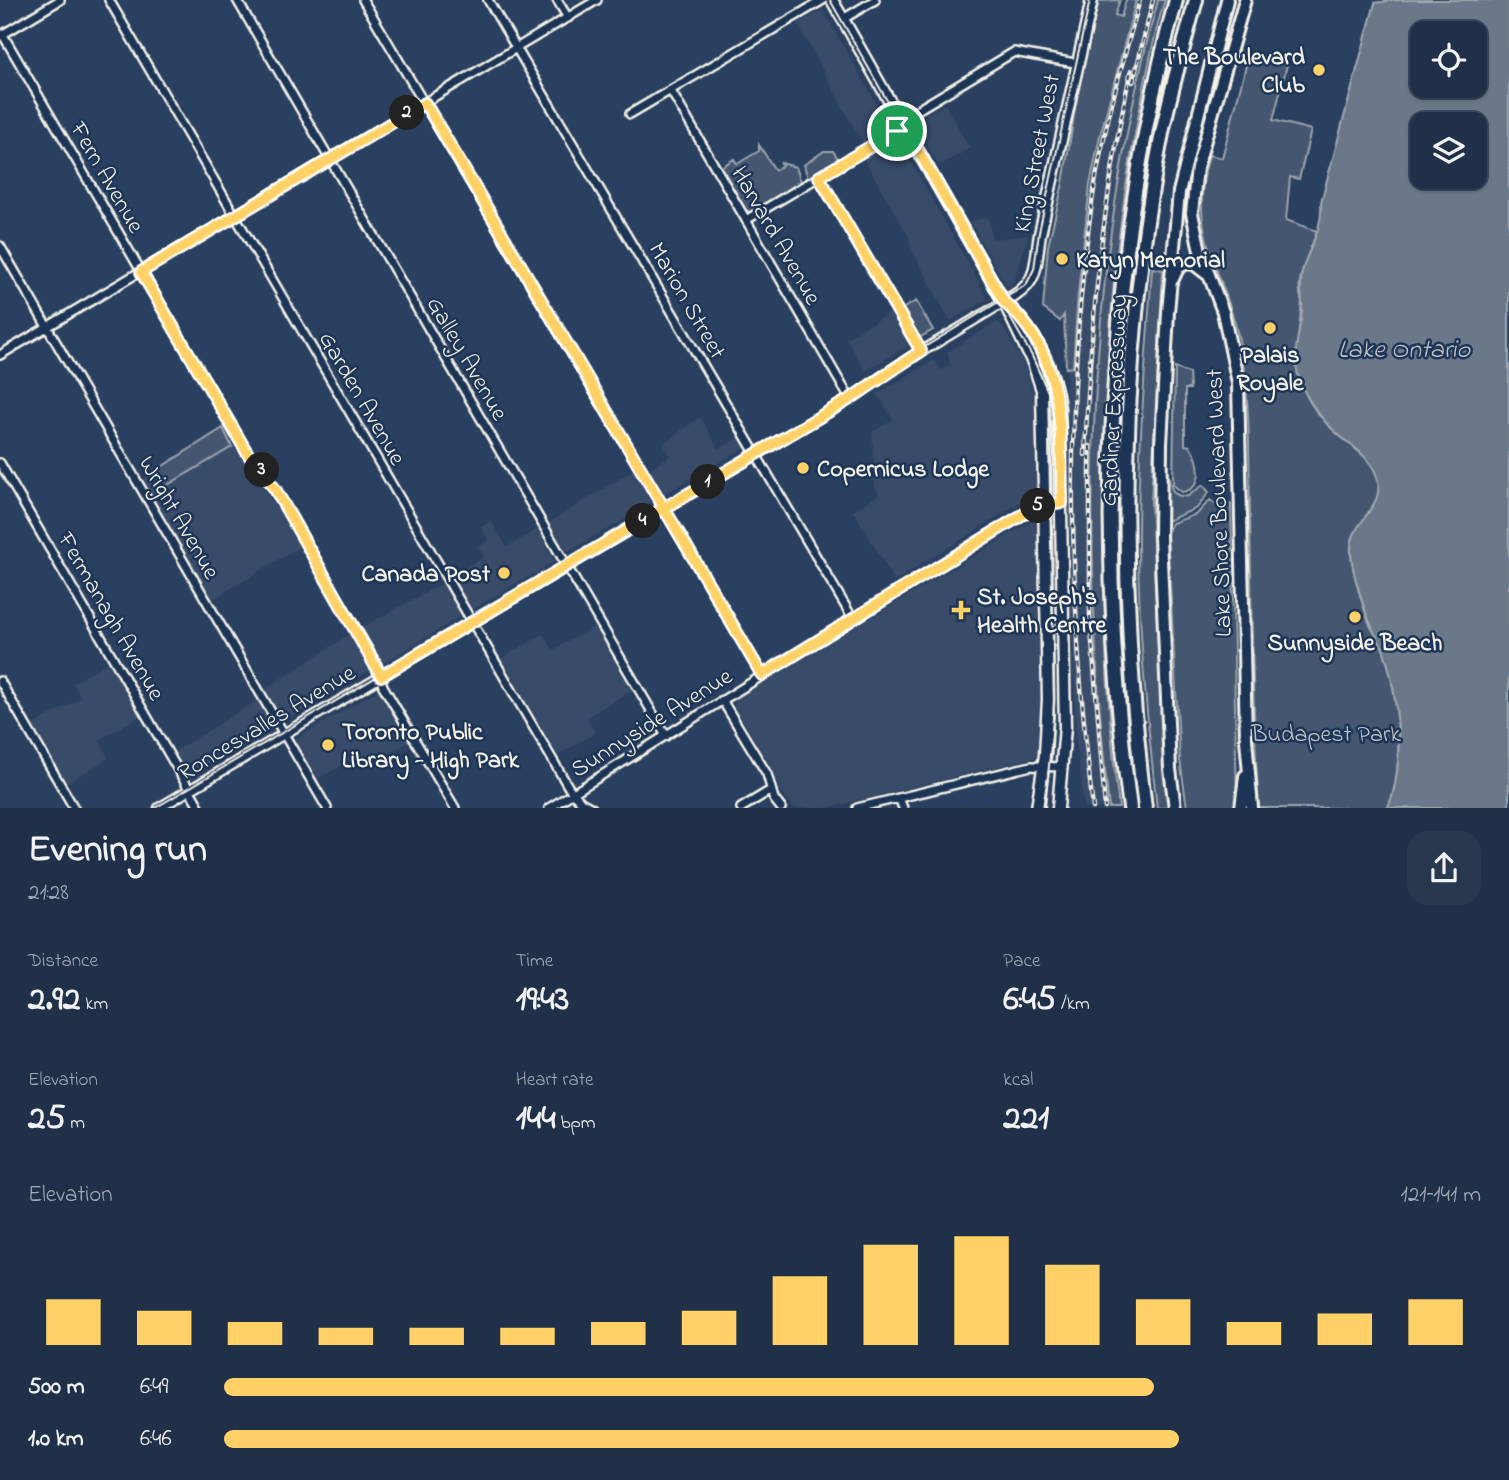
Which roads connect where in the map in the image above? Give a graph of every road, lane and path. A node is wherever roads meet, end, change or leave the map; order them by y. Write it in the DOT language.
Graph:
graph roads {
  1 [pos="60,0"];
  2 [pos="109,0"];
  3 [pos="237,0"];
  4 [pos="363,0"];
  5 [pos="488,0"];
  6 [pos="557,0"];
  7 [pos="597,0"];
  8 [pos="823,0"];
  9 [pos="832,0"];
  10 [pos="875,0"];
  11 [pos="1092,0"];
  12 [pos="1176,0"];
  13 [pos="1196,0"];
  14 [pos="1227,0"];
  15 [pos="1245,0"];
  16 [pos="568,18"];
  17 [pos="843,19"];
  18 [pos="1,35"];
  19 [pos="517,48"];
  20 [pos="1075,63"];
  21 [pos="671,91"];
  22 [pos="425,103"];
  23 [pos="630,114"];
  24 [pos="903,124"];
  25 [pos="330,159"];
  26 [pos="819,177"];
  27 [pos="234,217"];
  28 [pos="746,220"];
  29 [pos="0,246"];
  30 [pos="141,272"];
  31 [pos="1210,276"];
  32 [pos="1170,285"];
  33 [pos="1004,302"];
  34 [pos="47,327"];
  35 [pos="921,351"];
  36 [pos="0,355"];
  37 [pos="850,399"];
  38 [pos="756,454"];
  39 [pos="0,463"];
  40 [pos="1062,503"];
  41 [pos="1046,504"];
  42 [pos="664,508"];
  43 [pos="567,566"];
  44 [pos="853,620"];
  45 [pos="472,622"];
  46 [pos="762,675"];
  47 [pos="381,676"];
  48 [pos="0,681"];
  49 [pos="722,701"];
  50 [pos="284,734"];
  51 [pos="666,736"];
  52 [pos="1248,758"];
  53 [pos="1044,766"];
  54 [pos="1063,767"];
  55 [pos="190,790"];
  56 [pos="771,790"];
  57 [pos="573,793"];
  58 [pos="899,798"];
  59 [pos="74,808"];
  60 [pos="159,808"];
  61 [pos="201,808"];
  62 [pos="327,808"];
  63 [pos="455,808"];
  64 [pos="550,808"];
  65 [pos="592,808"];
  66 [pos="741,808"];
  67 [pos="782,808"];
  68 [pos="858,808"];
  69 [pos="903,808"];
  70 [pos="1037,808"];
  71 [pos="1058,808"];
  72 [pos="1130,808"];
  73 [pos="1145,808"];
  74 [pos="1175,808"];
  75 [pos="1241,808"];
  76 [pos="1252,808"];
  1 -- 18 [label="street"];
  2 -- 27 [label="street, Garden Avenue"];
  3 -- 25 [label="street, Galley Avenue"];
  4 -- 22 [label="street"];
  5 -- 19 [label="street, Marion Street"];
  6 -- 16 [label="street"];
  7 -- 16 [label="street"];
  8 -- 21 [label="street"];
  9 -- 17 [label="main road"];
  10 -- 17 [label="street"];
  11 -- 20 [label="main road, King Street West"];
  12 -- 72 [label="highway, Gardiner Expressway"];
  13 -- 73 [label="highway, Gardiner Expressway"];
  14 -- 32 [label="highway, Lake Shore Boulevard West"];
  15 -- 31 [label="highway, Lake Shore Boulevard West"];
  16 -- 19 [label="street"];
  17 -- 24 [label="main road"];
  18 -- 30 [label="street, Fern Avenue"];
  19 -- 22 [label="street"];
  19 -- 38 [label="street, Marion Street"];
  20 -- 24 [label="street"];
  20 -- 33 [label="main road, King Street West"];
  21 -- 23 [label="street"];
  21 -- 28 [label="street, Harvard Avenue"];
  22 -- 25 [label="street"];
  22 -- 42 [label="street"];
  24 -- 26 [label="street"];
  24 -- 33 [label="main road"];
  25 -- 27 [label="street"];
  25 -- 43 [label="street, Galley Avenue"];
  26 -- 28 [label="street"];
  26 -- 35 [label="street"];
  27 -- 30 [label="street"];
  27 -- 45 [label="street, Garden Avenue"];
  28 -- 37 [label="street, Harvard Avenue"];
  29 -- 34 [label="street, Wright Avenue"];
  30 -- 34 [label="street"];
  30 -- 47 [label="street, Fern Avenue"];
  31 -- 32 [label="highway"];
  31 -- 52 [label="highway, Lake Shore Boulevard West"];
  32 -- 74 [label="highway, Lake Shore Boulevard West"];
  33 -- 35 [label="street, Roncesvalles Avenue"];
  33 -- 40 [label="main road"];
  33 -- 41 [label="main road"];
  34 -- 36 [label="street"];
  34 -- 50 [label="street, Wright Avenue"];
  35 -- 37 [label="street, Roncesvalles Avenue"];
  37 -- 38 [label="street, Roncesvalles Avenue"];
  38 -- 42 [label="street, Roncesvalles Avenue"];
  38 -- 44 [label="street, Marion Street"];
  39 -- 55 [label="street, Fermanagh Avenue"];
  40 -- 41 [label="street, Sunnyside Avenue"];
  40 -- 54 [label="main road"];
  41 -- 44 [label="street, Sunnyside Avenue"];
  41 -- 53 [label="main road"];
  42 -- 43 [label="street, Roncesvalles Avenue"];
  42 -- 46 [label="street"];
  43 -- 45 [label="street, Roncesvalles Avenue"];
  43 -- 51 [label="street, Galley Avenue"];
  44 -- 46 [label="street, Sunnyside Avenue"];
  45 -- 47 [label="street, Roncesvalles Avenue"];
  45 -- 57 [label="street, Garden Avenue"];
  46 -- 49 [label="street, Sunnyside Avenue"];
  47 -- 50 [label="street, Roncesvalles Avenue"];
  47 -- 63 [label="street, Fern Avenue"];
  48 -- 59 [label="street"];
  49 -- 51 [label="street, Sunnyside Avenue"];
  49 -- 56 [label="street"];
  50 -- 55 [label="street, Roncesvalles Avenue"];
  50 -- 62 [label="street, Wright Avenue"];
  51 -- 57 [label="street, Sunnyside Avenue"];
  52 -- 75 [label="highway"];
  52 -- 76 [label="highway, Lake Shore Boulevard West"];
  53 -- 54 [label="street"];
  53 -- 58 [label="street"];
  53 -- 70 [label="main road"];
  54 -- 71 [label="main road"];
  55 -- 60 [label="street, Roncesvalles Avenue"];
  55 -- 61 [label="street, Fermanagh Avenue"];
  56 -- 66 [label="street"];
  56 -- 67 [label="street"];
  57 -- 64 [label="street, Sunnyside Avenue"];
  57 -- 65 [label="street, Garden Avenue"];
  58 -- 68 [label="street"];
  58 -- 69 [label="street"];
}
